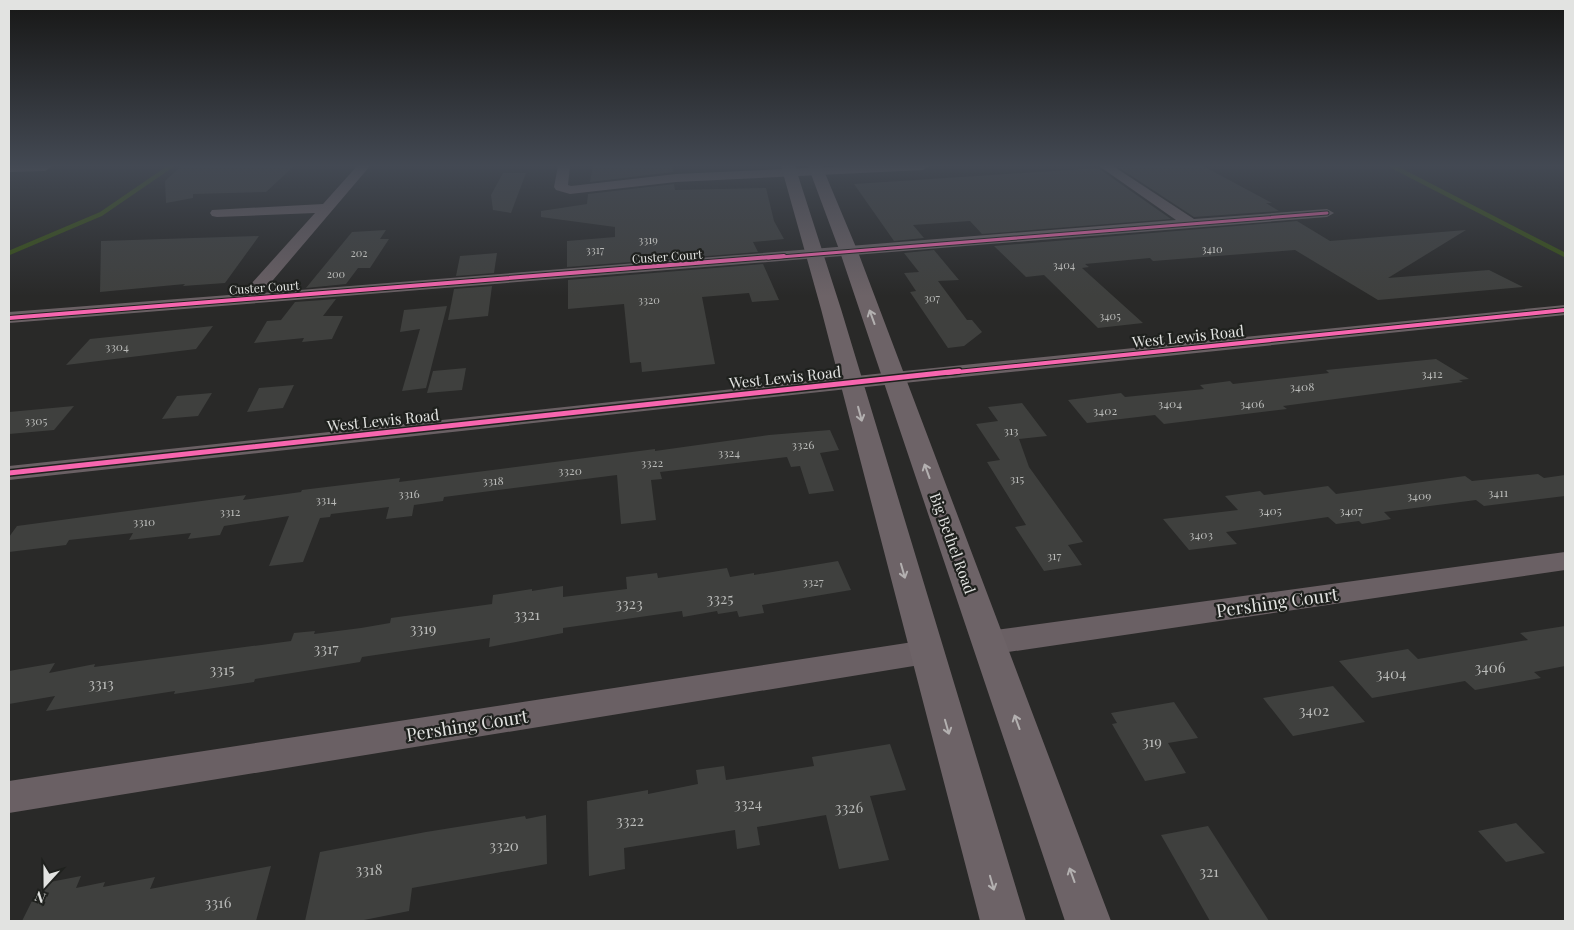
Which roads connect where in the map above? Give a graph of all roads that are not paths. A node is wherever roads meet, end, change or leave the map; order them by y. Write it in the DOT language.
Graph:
graph roads {
  1 [pos="296,209"];
  2 [pos="326,209"];
  3 [pos="809,209"];
  4 [pos="825,209"];
  5 [pos="1169,209"];
  6 [pos="217,213"];
  7 [pos="1327,213"];
  8 [pos="1190,223"];
  9 [pos="849,252"];
  10 [pos="816,255"];
  11 [pos="248,298"];
  12 [pos="1565,310"];
  13 [pos="9,318"];
  14 [pos="894,378"];
  15 [pos="852,383"];
  16 [pos="9,473"];
  17 [pos="1565,560"];
  18 [pos="988,643"];
  19 [pos="926,652"];
  20 [pos="9,797"];
  21 [pos="1003,921"];
  22 [pos="1088,921"];
  1 -- 6 [label="street"];
  2 -- 11 [label="street"];
  3 -- 10 [label="main road"];
  4 -- 9 [label="main road, Big Bethel Road"];
  5 -- 8 [label="street"];
  7 -- 8 [label="street, Custer Court"];
  8 -- 9 [label="street, Custer Court"];
  9 -- 10 [label="street, Custer Court"];
  14 -- 9 [label="main road, Big Bethel Road, one-way"];
  10 -- 11 [label="street, Custer Court"];
  10 -- 15 [label="main road"];
  11 -- 13 [label="street, Custer Court"];
  12 -- 14 [label="street, West Lewis Road"];
  14 -- 15 [label="street, West Lewis Road"];
  18 -- 14 [label="main road, Big Bethel Road, one-way"];
  15 -- 16 [label="street, West Lewis Road"];
  15 -- 19 [label="main road, one-way"];
  17 -- 18 [label="street, Pershing Court"];
  22 -- 18 [label="main road, Big Bethel Road, one-way"];
  19 -- 20 [label="street, Pershing Court"];
  19 -- 21 [label="main road, one-way"];
}
